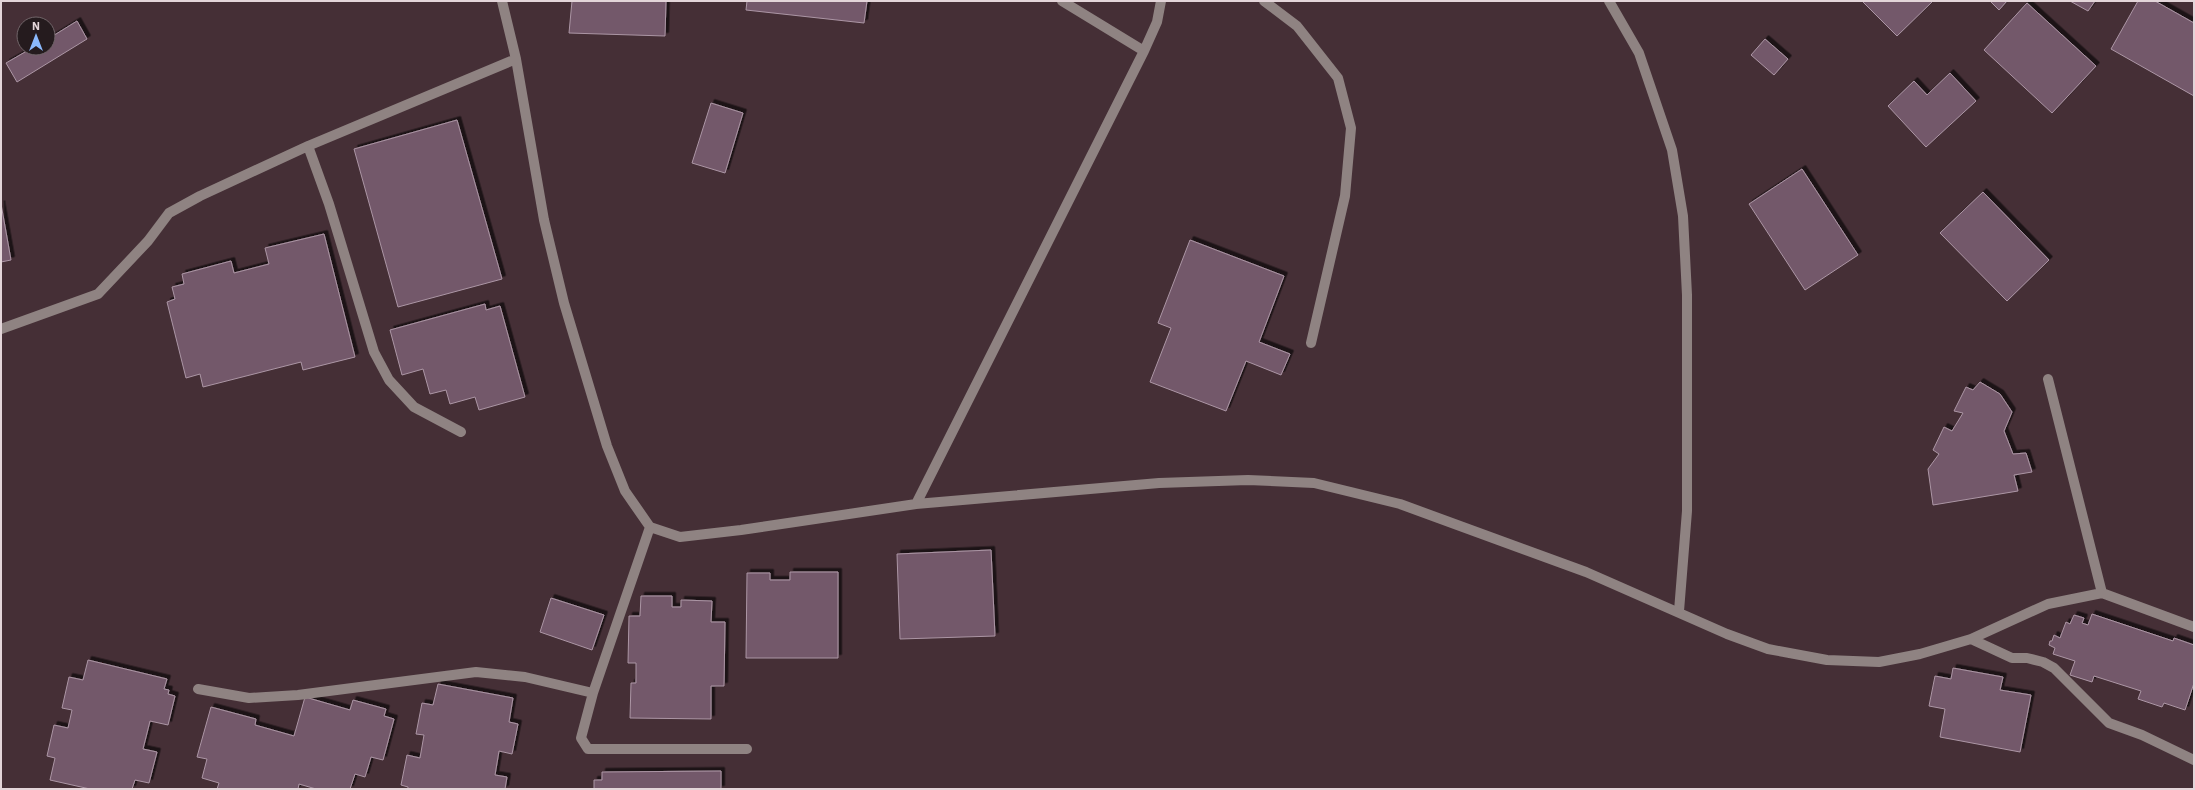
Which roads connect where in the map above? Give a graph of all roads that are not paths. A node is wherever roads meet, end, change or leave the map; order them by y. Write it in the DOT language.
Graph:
graph roads {
  1 [pos="502,1"];
  2 [pos="1062,1"];
  3 [pos="1160,1"];
  4 [pos="1264,1"];
  5 [pos="1609,1"];
  6 [pos="1144,51"];
  7 [pos="516,59"];
  8 [pos="308,146"];
  9 [pos="1,329"];
  10 [pos="1311,344"];
  11 [pos="2048,379"];
  12 [pos="461,432"];
  13 [pos="916,504"];
  14 [pos="650,527"];
  15 [pos="2102,593"];
  16 [pos="1679,611"];
  17 [pos="2194,627"];
  18 [pos="1971,639"];
  19 [pos="198,689"];
  20 [pos="593,693"];
  21 [pos="747,749"];
  22 [pos="2194,760"];
  1 -- 7 [label="street"];
  2 -- 6 [label="street"];
  3 -- 6 [label="street"];
  4 -- 10 [label="street"];
  5 -- 16 [label="street"];
  6 -- 13 [label="street"];
  7 -- 8 [label="street"];
  7 -- 14 [label="street"];
  8 -- 9 [label="street"];
  8 -- 12 [label="street"];
  11 -- 15 [label="street"];
  13 -- 14 [label="street"];
  13 -- 16 [label="street"];
  14 -- 20 [label="street"];
  15 -- 17 [label="street"];
  15 -- 18 [label="street"];
  16 -- 18 [label="street"];
  18 -- 22 [label="street"];
  19 -- 20 [label="street"];
  20 -- 21 [label="street"];
}
